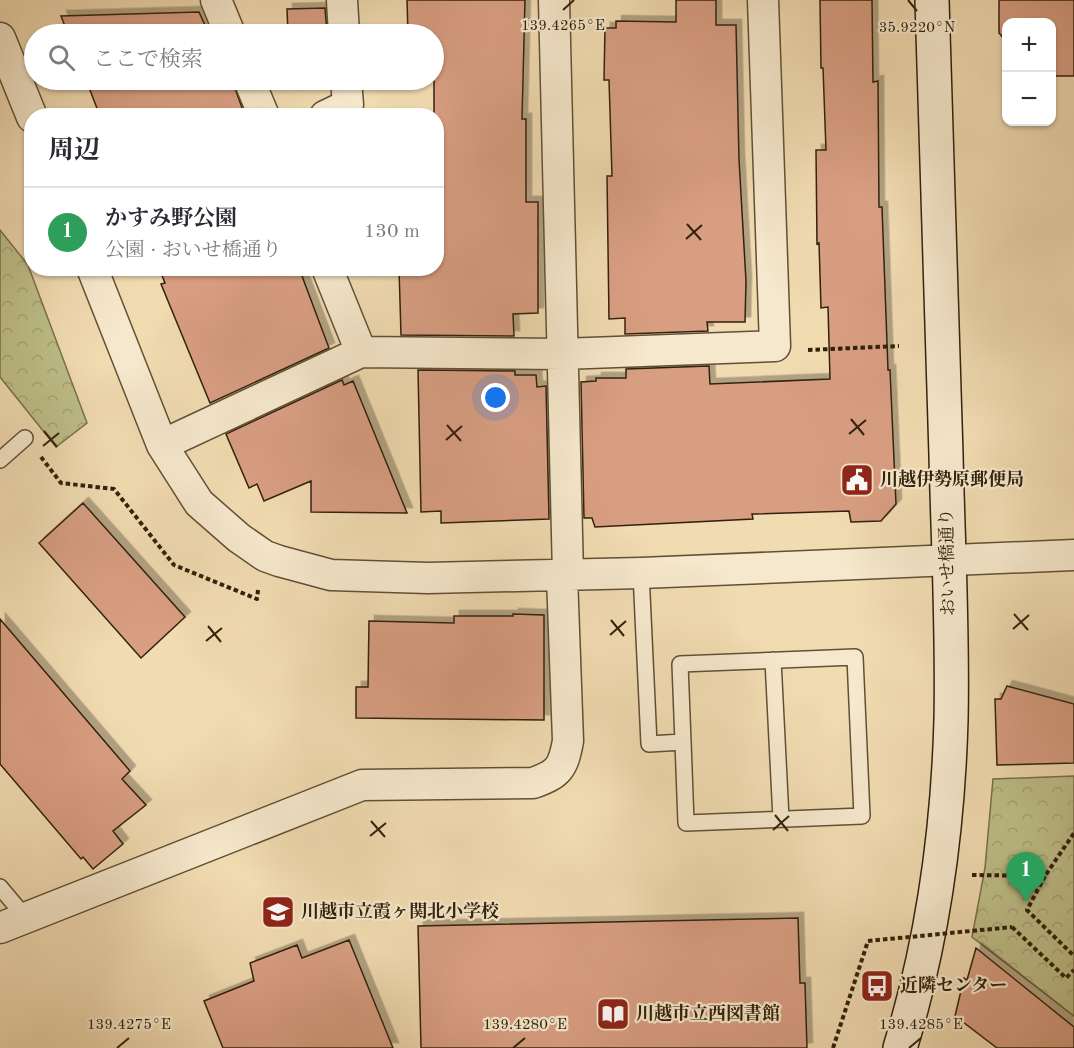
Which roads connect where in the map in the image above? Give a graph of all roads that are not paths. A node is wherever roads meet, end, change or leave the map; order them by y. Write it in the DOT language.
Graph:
graph roads {
  1 [pos="216,0"];
  2 [pos="342,0"];
  3 [pos="554,0"];
  4 [pos="763,0"];
  5 [pos="932,0"];
  6 [pos="226,24"];
  7 [pos="343,24"];
  8 [pos="0,38"];
  9 [pos="253,90"];
  10 [pos="347,90"];
  11 [pos="28,108"];
  12 [pos="261,108"];
  13 [pos="342,108"];
  14 [pos="95,276"];
  15 [pos="330,276"];
  16 [pos="361,352"];
  17 [pos="562,354"];
  18 [pos="25,438"];
  19 [pos="162,445"];
  20 [pos="0,460"];
  21 [pos="1074,555"];
  22 [pos="949,560"];
  23 [pos="641,573"];
  24 [pos="565,575"];
  25 [pos="773,660"];
  26 [pos="683,742"];
  27 [pos="781,819"];
  28 [pos="0,887"];
  29 [pos="13,923"];
  30 [pos="900,1048"];
  1 -- 6 [label="street"];
  2 -- 7 [label="street"];
  3 -- 17 [label="street"];
  4 -- 17 [label="street"];
  5 -- 22 [label="street, おいせ橋通り"];
  8 -- 11 [label="street"];
  9 -- 12 [label="street"];
  10 -- 13 [label="street"];
  14 -- 19 [label="street"];
  15 -- 16 [label="street"];
  16 -- 17 [label="street"];
  16 -- 19 [label="street"];
  17 -- 24 [label="street"];
  18 -- 20 [label="lane"];
  19 -- 24 [label="street"];
  21 -- 22 [label="street"];
  22 -- 23 [label="street"];
  22 -- 30 [label="street, おいせ橋通り"];
  23 -- 24 [label="street"];
  23 -- 26 [label="lane"];
  24 -- 29 [label="street"];
  25 -- 26 [label="lane"];
  25 -- 27 [label="lane"];
  25 -- 27 [label="lane"];
  26 -- 27 [label="lane"];
  28 -- 29 [label="lane"];
}
